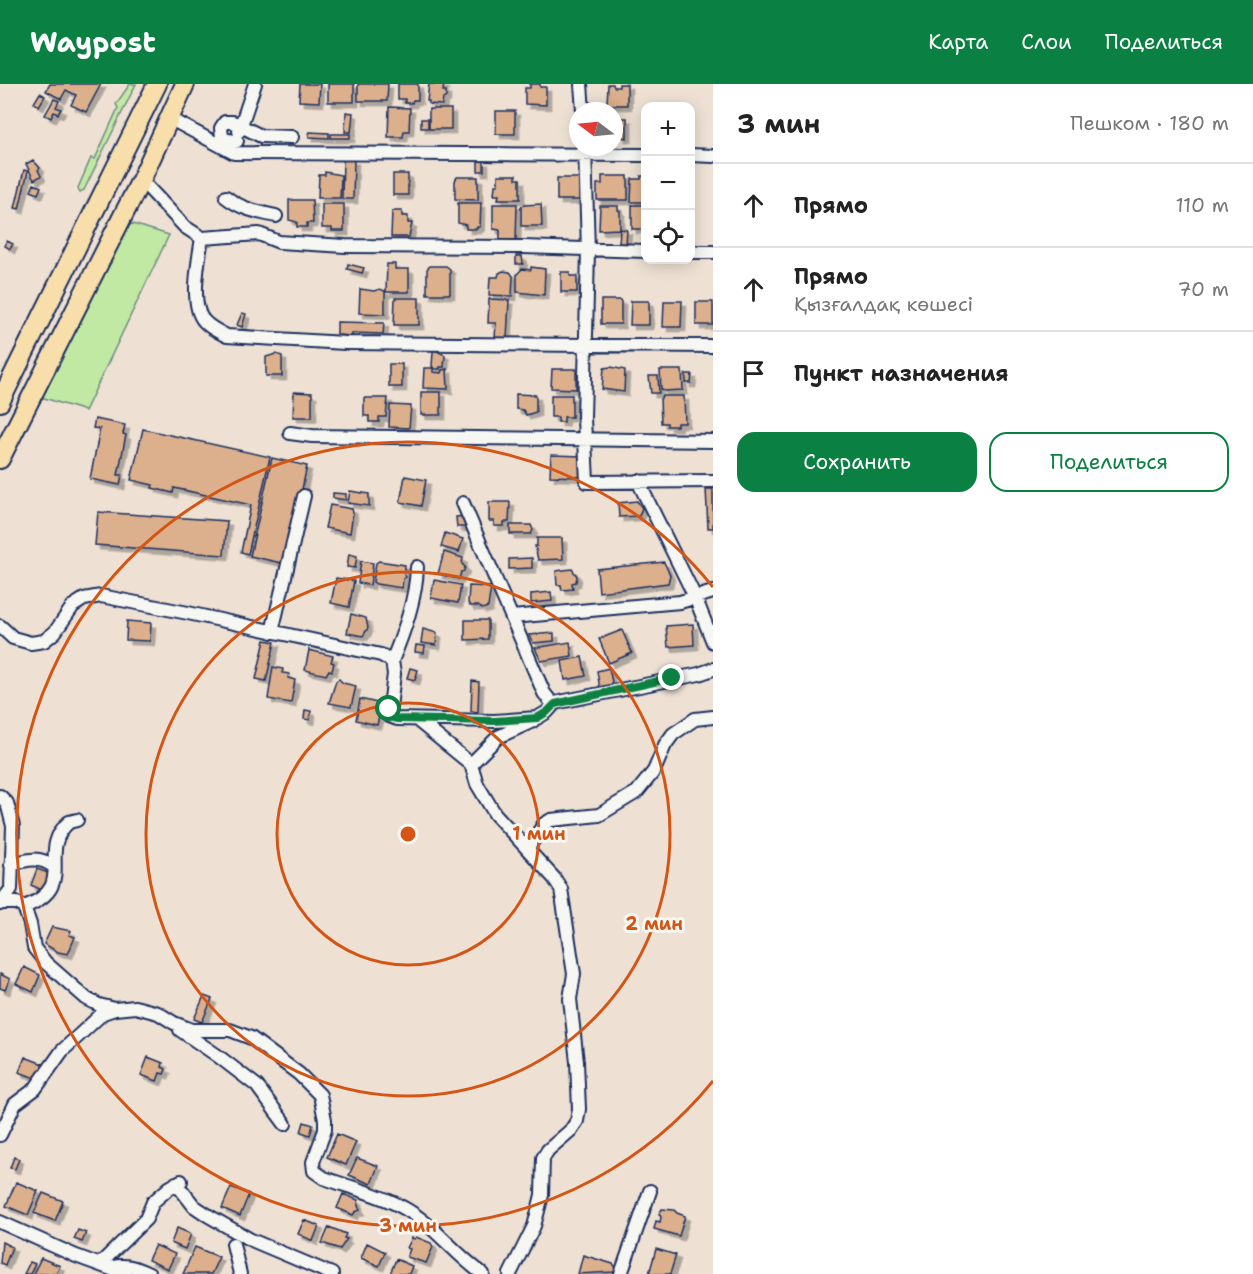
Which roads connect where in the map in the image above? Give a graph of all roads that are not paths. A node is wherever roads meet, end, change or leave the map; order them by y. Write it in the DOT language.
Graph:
graph roads {
  1 [pos="157,84"];
  2 [pos="185,84"];
  3 [pos="255,84"];
  4 [pos="581,84"];
  5 [pos="582,102"];
  6 [pos="169,118"];
  7 [pos="240,125"];
  8 [pos="292,137"];
  9 [pos="236,147"];
  10 [pos="569,151"];
  11 [pos="623,154"];
  12 [pos="641,155"];
  13 [pos="695,155"];
  14 [pos="585,156"];
  15 [pos="713,156"];
  16 [pos="141,180"];
  17 [pos="226,196"];
  18 [pos="252,212"];
  19 [pos="276,216"];
  20 [pos="202,238"];
  21 [pos="279,242"];
  22 [pos="588,251"];
  23 [pos="641,251"];
  24 [pos="695,252"];
  25 [pos="713,252"];
  26 [pos="586,345"];
  27 [pos="713,346"];
  28 [pos="0,402"];
  29 [pos="290,433"];
  30 [pos="585,440"];
  31 [pos="713,441"];
  32 [pos="0,459"];
  33 [pos="638,481"];
  34 [pos="713,481"];
  35 [pos="304,496"];
  36 [pos="463,503"];
  37 [pos="417,567"];
  38 [pos="713,592"];
  39 [pos="695,597"];
  40 [pos="512,617"];
  41 [pos="0,626"];
  42 [pos="272,632"];
  43 [pos="713,642"];
  44 [pos="392,661"];
  45 [pos="713,669"];
  46 [pos="555,704"];
  47 [pos="713,717"];
  48 [pos="537,718"];
  49 [pos="417,720"];
  50 [pos="471,764"];
  51 [pos="0,796"];
  52 [pos="77,820"];
  53 [pos="528,848"];
  54 [pos="11,865"];
  55 [pos="54,867"];
  56 [pos="0,903"];
  57 [pos="24,907"];
  58 [pos="115,1009"];
  59 [pos="174,1023"];
  60 [pos="285,1124"];
  61 [pos="0,1135"];
  62 [pos="650,1191"];
  63 [pos="0,1222"];
  64 [pos="233,1244"];
  65 [pos="104,1266"];
  66 [pos="125,1274"];
  67 [pos="149,1274"];
  68 [pos="240,1274"];
  69 [pos="332,1274"];
  70 [pos="483,1274"];
  71 [pos="510,1274"];
  72 [pos="621,1274"];
  1 -- 28 [label="highway"];
  2 -- 6 [label="highway"];
  3 -- 7 [label="street"];
  4 -- 5 [label="street"];
  6 -- 9 [label="street"];
  6 -- 16 [label="highway"];
  7 -- 8 [label="street"];
  7 -- 9 [label="street"];
  7 -- 9 [label="street"];
  9 -- 10 [label="street"];
  11 -- 12 [label="street"];
  13 -- 15 [label="street"];
  14 -- 22 [label="street"];
  16 -- 20 [label="street"];
  16 -- 32 [label="highway"];
  17 -- 18 [label="street"];
  18 -- 19 [label="street"];
  18 -- 21 [label="street"];
  20 -- 21 [label="street"];
  20 -- 26 [label="street"];
  21 -- 22 [label="street"];
  22 -- 23 [label="street"];
  22 -- 26 [label="street"];
  24 -- 25 [label="street"];
  26 -- 27 [label="street"];
  26 -- 30 [label="street"];
  29 -- 30 [label="street"];
  30 -- 31 [label="street"];
  30 -- 33 [label="street"];
  33 -- 34 [label="street"];
  33 -- 39 [label="street"];
  35 -- 42 [label="street"];
  36 -- 40 [label="street"];
  37 -- 44 [label="street"];
  38 -- 39 [label="street"];
  39 -- 40 [label="street"];
  39 -- 43 [label="street"];
  40 -- 46 [label="street"];
  41 -- 42 [label="street"];
  42 -- 44 [label="street"];
  44 -- 49 [label="street"];
  45 -- 46 [label="street"];
  46 -- 48 [label="street"];
  47 -- 53 [label="street"];
  48 -- 49 [label="street"];
  48 -- 50 [label="street"];
  49 -- 50 [label="street"];
  50 -- 53 [label="street"];
  51 -- 54 [label="street"];
  52 -- 55 [label="street"];
  53 -- 71 [label="street"];
  54 -- 55 [label="street"];
  54 -- 56 [label="street"];
  55 -- 57 [label="street"];
  56 -- 57 [label="street"];
  57 -- 58 [label="street"];
  58 -- 59 [label="street"];
  58 -- 61 [label="street"];
  59 -- 60 [label="street"];
  59 -- 70 [label="street"];
  62 -- 72 [label="street"];
  63 -- 65 [label="street"];
  64 -- 68 [label="street"];
  65 -- 66 [label="street"];
  65 -- 67 [label="street"];
  65 -- 69 [label="street"];
}
